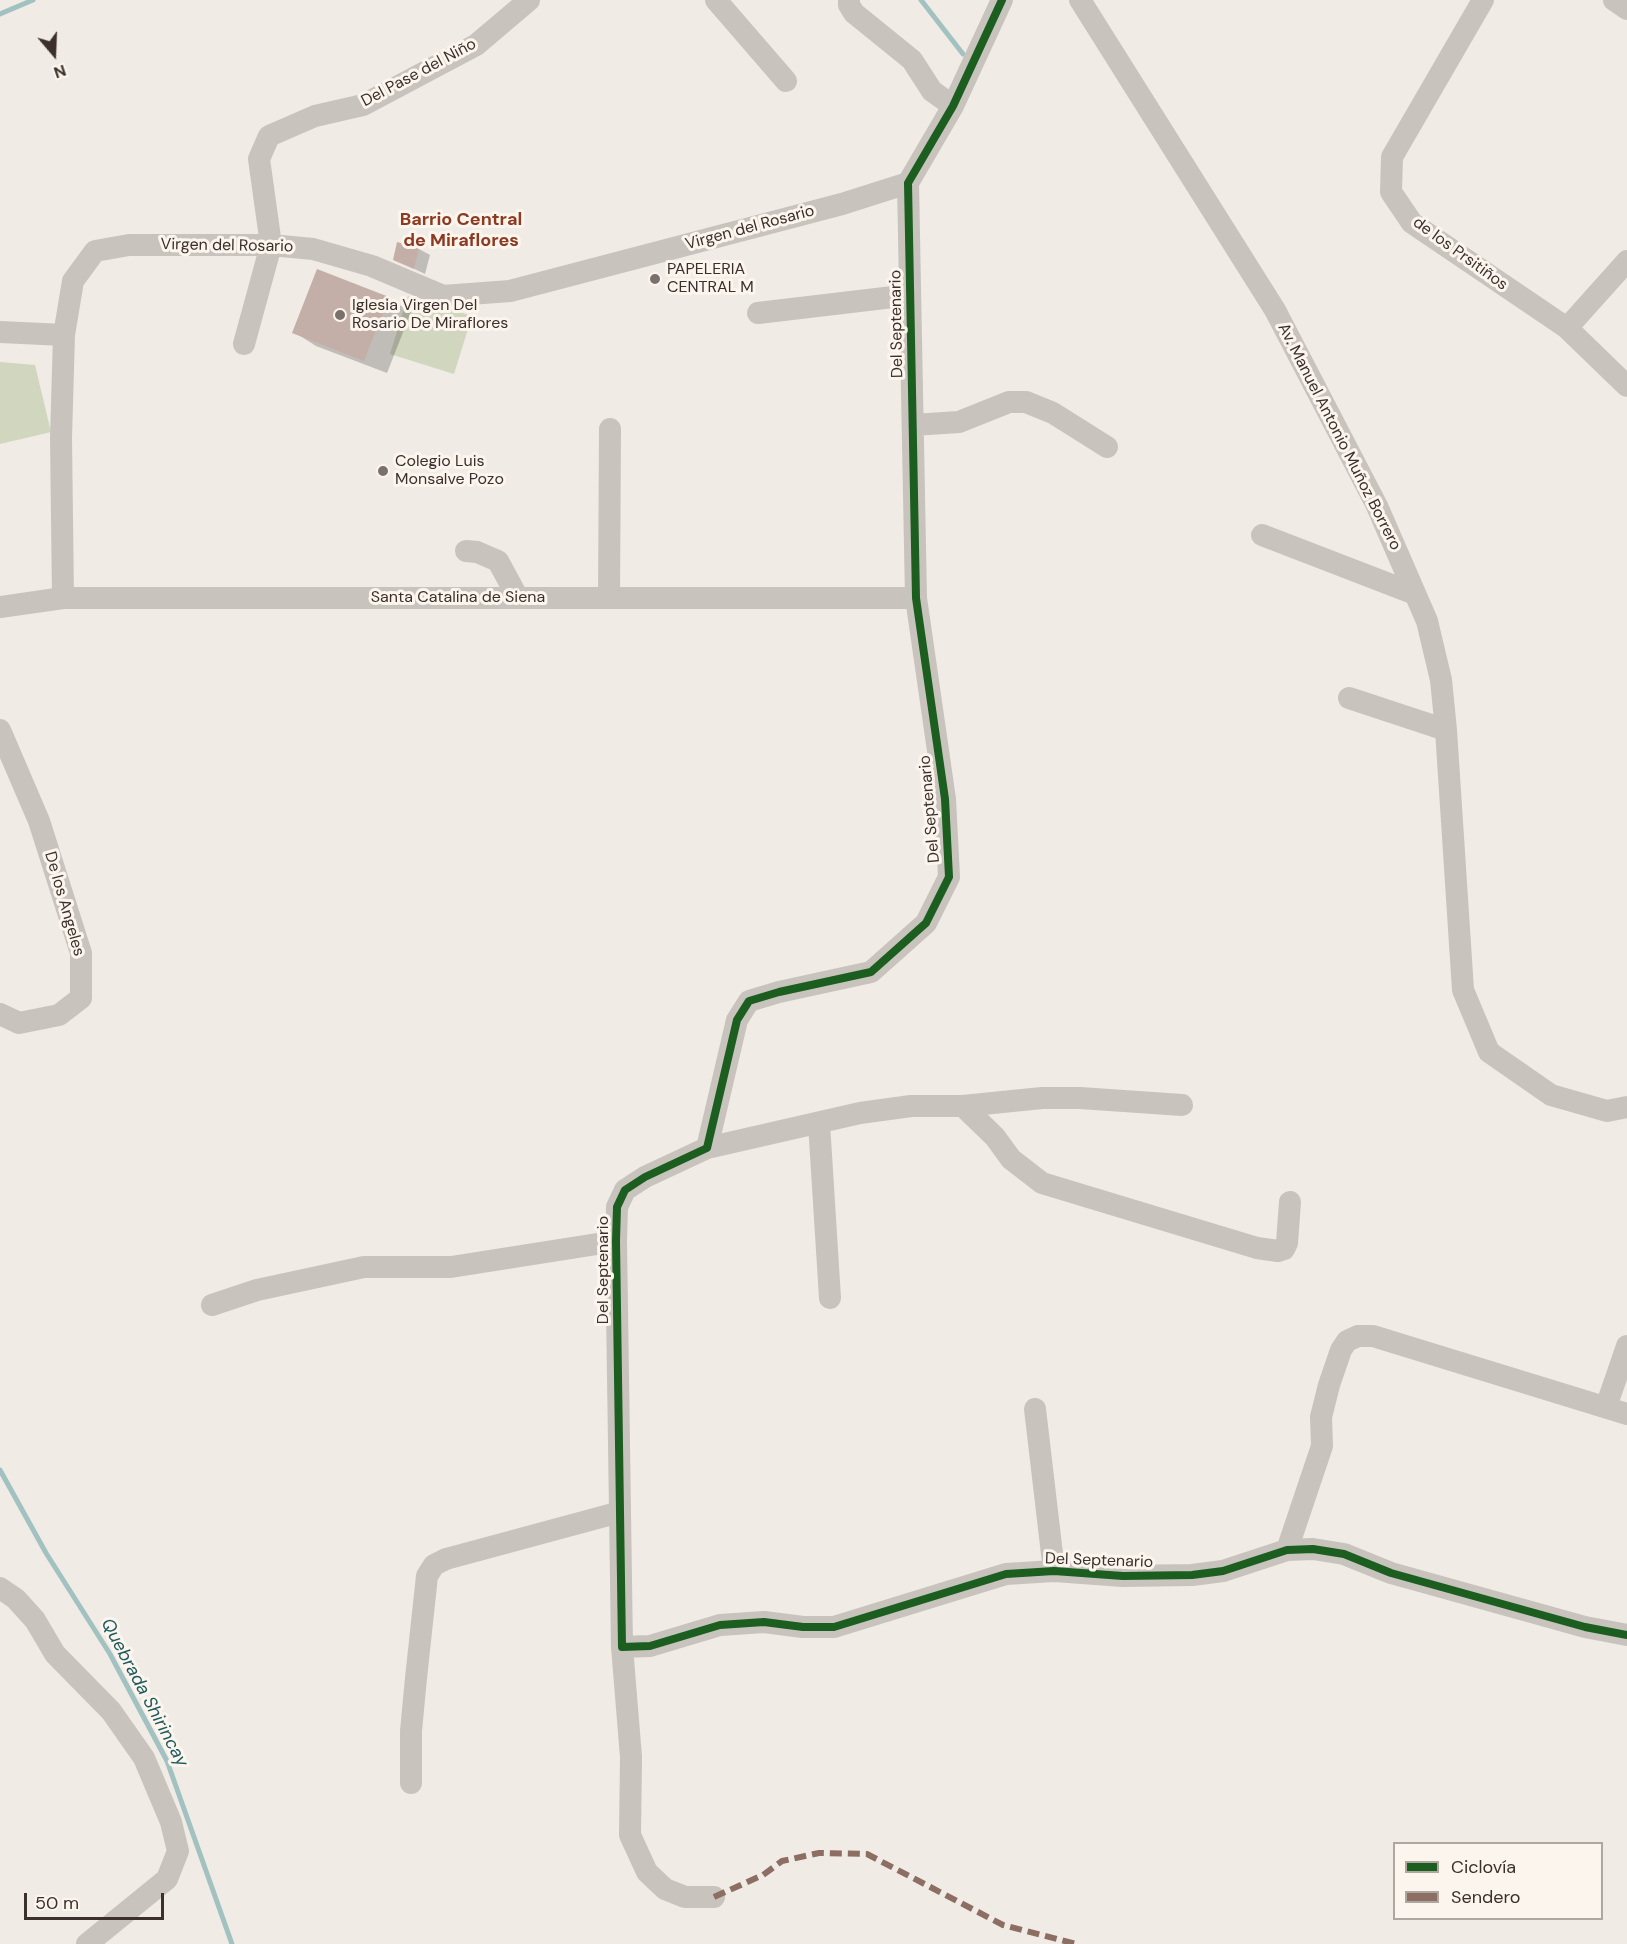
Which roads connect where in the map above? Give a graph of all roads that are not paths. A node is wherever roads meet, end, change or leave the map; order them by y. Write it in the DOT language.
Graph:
graph roads {
  1 [pos="529,0"];
  2 [pos="716,0"];
  3 [pos="849,0"];
  4 [pos="1002,0"];
  5 [pos="1080,0"];
  6 [pos="1483,0"];
  7 [pos="1614,0"];
  8 [pos="1627,9"];
  9 [pos="786,81"];
  10 [pos="953,106"];
  11 [pos="908,183"];
  12 [pos="271,245"];
  13 [pos="1627,261"];
  14 [pos="910,295"];
  15 [pos="759,313"];
  16 [pos="1567,328"];
  17 [pos="0,332"];
  18 [pos="64,335"];
  19 [pos="244,344"];
  20 [pos="1627,386"];
  21 [pos="913,425"];
  22 [pos="610,429"];
  23 [pos="1107,447"];
  24 [pos="1263,535"];
  25 [pos="466,551"];
  26 [pos="1415,594"];
  27 [pos="63,598"];
  28 [pos="518,598"];
  29 [pos="609,598"];
  30 [pos="916,598"];
  31 [pos="0,607"];
  32 [pos="1349,698"];
  33 [pos="0,730"];
  34 [pos="1446,730"];
  35 [pos="0,1014"];
  36 [pos="1182,1105"];
  37 [pos="963,1106"];
  38 [pos="1627,1107"];
  39 [pos="819,1123"];
  40 [pos="707,1148"];
  41 [pos="1290,1202"];
  42 [pos="616,1241"];
  43 [pos="830,1298"];
  44 [pos="212,1305"];
  45 [pos="1627,1346"];
  46 [pos="1035,1409"];
  47 [pos="1617,1410"];
  48 [pos="620,1512"];
  49 [pos="1287,1550"];
  50 [pos="1054,1571"];
  51 [pos="0,1588"];
  52 [pos="1627,1635"];
  53 [pos="622,1647"];
  54 [pos="411,1783"];
  55 [pos="714,1897"];
  56 [pos="87,1944"];
  1 -- 12 [label="street, Del Pase del Niño"];
  2 -- 9 [label="street"];
  3 -- 10 [label="street"];
  4 -- 10 [label="street"];
  5 -- 26 [label="street, Av. Manuel Antonio Muñoz Borrero"];
  6 -- 16 [label="street, de los Prsitiños"];
  7 -- 8 [label="street"];
  10 -- 11 [label="street"];
  11 -- 12 [label="street, Virgen del Rosario"];
  11 -- 14 [label="street, Del Septenario"];
  12 -- 18 [label="street, Virgen del Rosario"];
  12 -- 19 [label="street"];
  13 -- 16 [label="street"];
  14 -- 15 [label="street"];
  14 -- 21 [label="street, Del Septenario"];
  16 -- 20 [label="street, de los Prsitiños"];
  17 -- 18 [label="street"];
  18 -- 27 [label="street, Virgen del Rosario"];
  21 -- 23 [label="street"];
  21 -- 30 [label="street, Del Septenario"];
  22 -- 29 [label="street"];
  24 -- 26 [label="street"];
  25 -- 28 [label="street"];
  26 -- 34 [label="street, Av. Manuel Antonio Muñoz Borrero"];
  27 -- 28 [label="street, Santa Catalina de Siena"];
  27 -- 31 [label="street, Santa Catalina de Siena"];
  28 -- 29 [label="street, Santa Catalina de Siena"];
  29 -- 30 [label="street, Santa Catalina de Siena"];
  30 -- 40 [label="street, Del Septenario"];
  32 -- 34 [label="street"];
  33 -- 35 [label="street, De los Angeles"];
  34 -- 38 [label="street, Av. Manuel Antonio Muñoz Borrero"];
  36 -- 37 [label="street"];
  37 -- 39 [label="street"];
  37 -- 41 [label="street"];
  39 -- 40 [label="street"];
  39 -- 43 [label="street"];
  40 -- 42 [label="street, Del Septenario"];
  42 -- 44 [label="street"];
  42 -- 48 [label="street, Del Septenario"];
  45 -- 47 [label="street"];
  46 -- 50 [label="street"];
  47 -- 49 [label="street"];
  48 -- 53 [label="street, Del Septenario"];
  48 -- 54 [label="street"];
  49 -- 50 [label="street, Del Septenario"];
  49 -- 52 [label="street, Del Septenario"];
  50 -- 53 [label="street, Del Septenario"];
  51 -- 56 [label="street"];
  53 -- 55 [label="street"];
}
